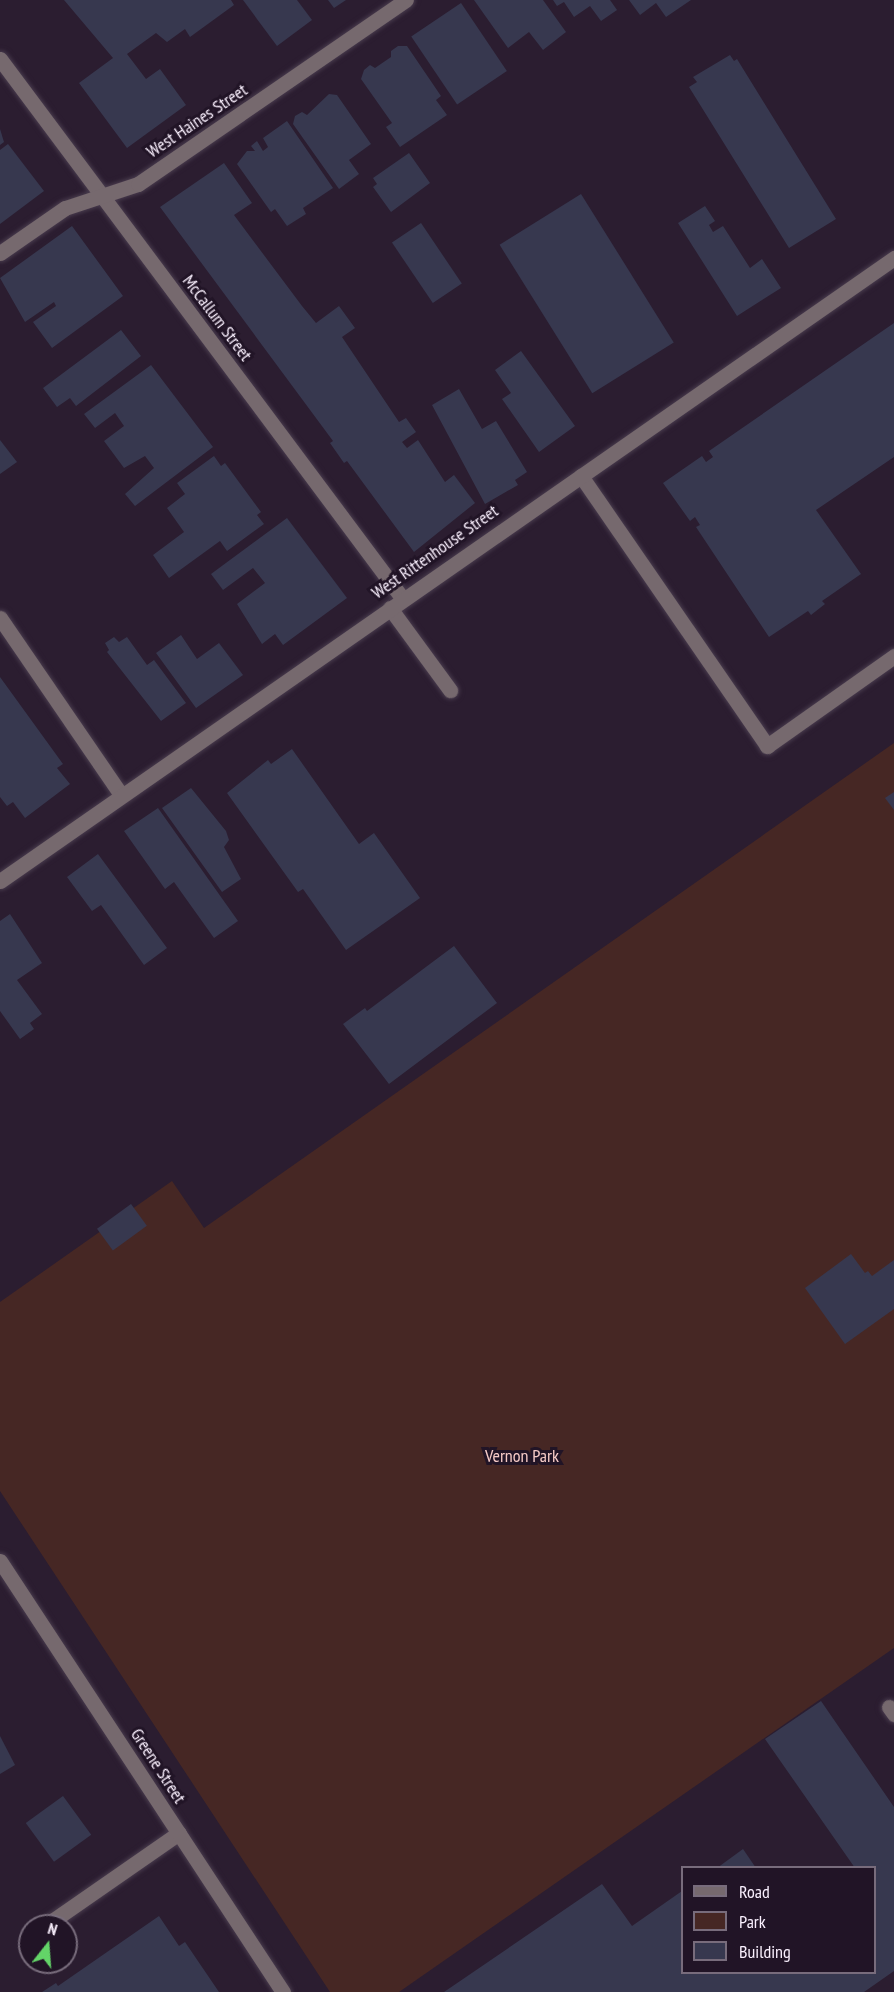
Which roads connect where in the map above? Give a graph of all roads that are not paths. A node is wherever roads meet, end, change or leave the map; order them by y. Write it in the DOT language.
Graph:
graph roads {
  1 [pos="406,0"];
  2 [pos="0,59"];
  3 [pos="102,196"];
  4 [pos="0,253"];
  5 [pos="894,258"];
  6 [pos="580,476"];
  7 [pos="403,599"];
  8 [pos="390,608"];
  9 [pos="0,618"];
  10 [pos="894,656"];
  11 [pos="450,690"];
  12 [pos="121,795"];
  13 [pos="0,881"];
  14 [pos="0,1561"];
  15 [pos="179,1833"];
  16 [pos="62,1914"];
  17 [pos="283,1992"];
  1 -- 3 [label="street, West Haines Street"];
  2 -- 3 [label="street, McCallum Street"];
  3 -- 4 [label="street, West Haines Street"];
  3 -- 7 [label="street, McCallum Street"];
  5 -- 6 [label="street, West Rittenhouse Street"];
  6 -- 7 [label="street, West Rittenhouse Street"];
  6 -- 10 [label="street"];
  7 -- 8 [label="street, West Rittenhouse Street"];
  8 -- 11 [label="street"];
  8 -- 12 [label="street, West Rittenhouse Street"];
  9 -- 12 [label="street"];
  12 -- 13 [label="street, West Rittenhouse Street"];
  14 -- 15 [label="street, Greene Street"];
  15 -- 16 [label="street"];
  15 -- 17 [label="street, Greene Street"];
}
